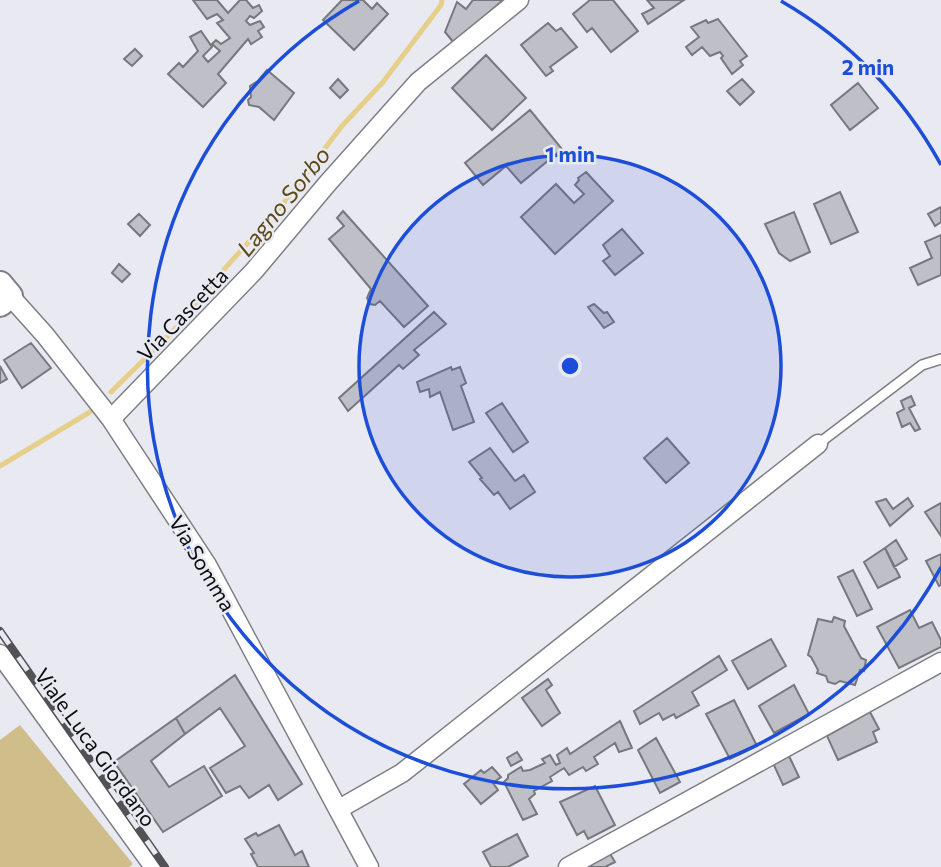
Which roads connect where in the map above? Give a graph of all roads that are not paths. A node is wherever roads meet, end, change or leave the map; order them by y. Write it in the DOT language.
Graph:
graph roads {
  1 [pos="519,0"];
  2 [pos="3,295"];
  3 [pos="941,359"];
  4 [pos="111,419"];
  5 [pos="818,444"];
  6 [pos="0,654"];
  7 [pos="941,662"];
  8 [pos="339,809"];
  9 [pos="154,867"];
  10 [pos="369,867"];
  11 [pos="568,867"];
  1 -- 4 [label="street, Via Cascetta"];
  2 -- 4 [label="street, Via Somma"];
  3 -- 5 [label="lane"];
  4 -- 8 [label="street, Via Somma"];
  5 -- 8 [label="street"];
  6 -- 9 [label="street, Viale Luca Giordano"];
  7 -- 11 [label="street"];
  8 -- 10 [label="street, Via Somma"];
}
